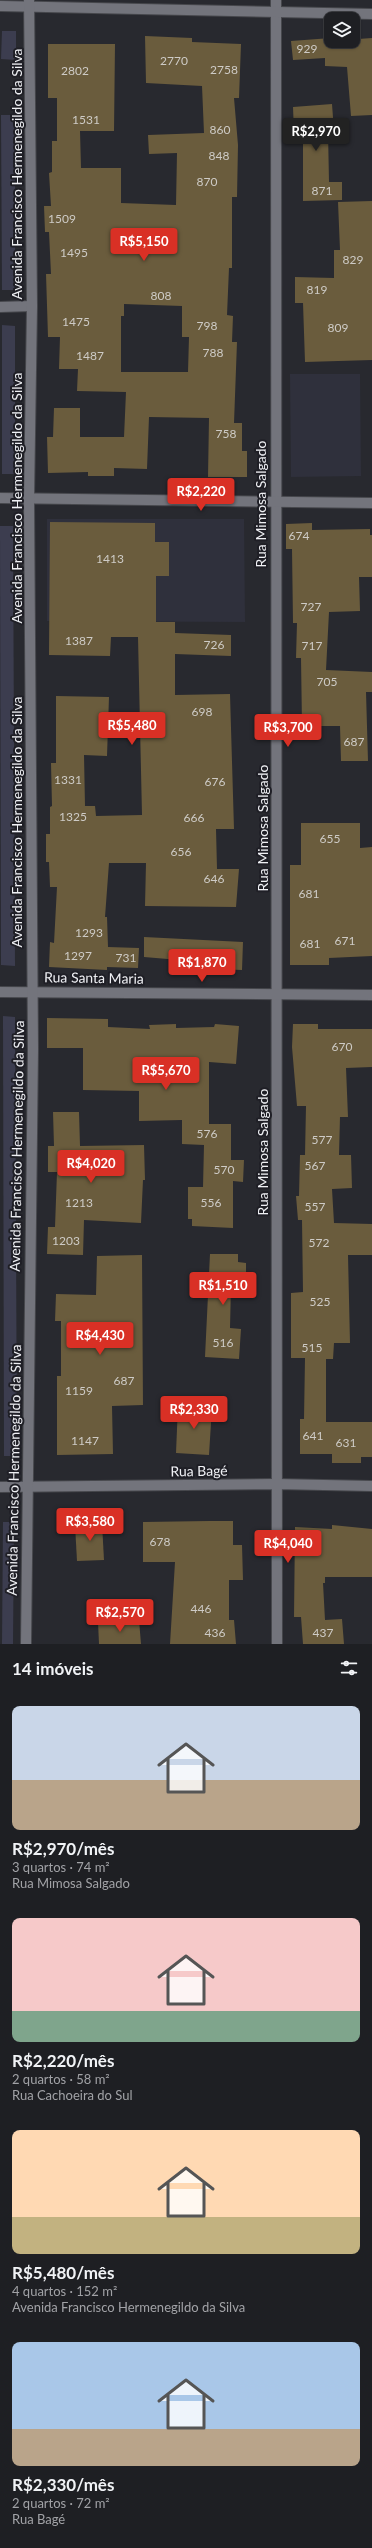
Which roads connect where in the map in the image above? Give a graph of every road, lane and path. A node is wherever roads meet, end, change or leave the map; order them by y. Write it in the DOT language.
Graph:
graph roads {
  1 [pos="276,0"];
  2 [pos="30,4"];
  3 [pos="0,6"];
  4 [pos="276,13"];
  5 [pos="372,14"];
  6 [pos="32,306"];
  7 [pos="0,307"];
  8 [pos="0,498"];
  9 [pos="29,499"];
  10 [pos="275,502"];
  11 [pos="372,503"];
  12 [pos="0,992"];
  13 [pos="33,992"];
  14 [pos="278,995"];
  15 [pos="372,995"];
  16 [pos="276,1484"];
  17 [pos="372,1486"];
  18 [pos="0,1487"];
  19 [pos="27,1487"];
  20 [pos="26,1644"];
  21 [pos="277,1644"];
  1 -- 4 [label="street, Rua Mimosa Salgado"];
  2 -- 3 [label="street"];
  2 -- 4 [label="street"];
  2 -- 6 [label="street, Avenida Francisco Hermenegildo da Silva"];
  4 -- 5 [label="street"];
  4 -- 10 [label="street, Rua Mimosa Salgado"];
  6 -- 7 [label="street"];
  6 -- 9 [label="street, Avenida Francisco Hermenegildo da Silva"];
  8 -- 9 [label="street"];
  9 -- 10 [label="street"];
  9 -- 13 [label="street, Avenida Francisco Hermenegildo da Silva"];
  10 -- 11 [label="street"];
  10 -- 14 [label="street, Rua Mimosa Salgado"];
  12 -- 13 [label="street, Rua Santa Maria"];
  13 -- 14 [label="street, Rua Santa Maria"];
  13 -- 19 [label="street, Avenida Francisco Hermenegildo da Silva"];
  14 -- 15 [label="street, Rua Santa Maria"];
  14 -- 16 [label="street, Rua Mimosa Salgado"];
  16 -- 17 [label="street, Rua Bagé"];
  16 -- 19 [label="street, Rua Bagé"];
  16 -- 21 [label="street, Rua Mimosa Salgado"];
  18 -- 19 [label="street, Rua Bagé"];
  19 -- 20 [label="street, Avenida Francisco Hermenegildo da Silva"];
}
